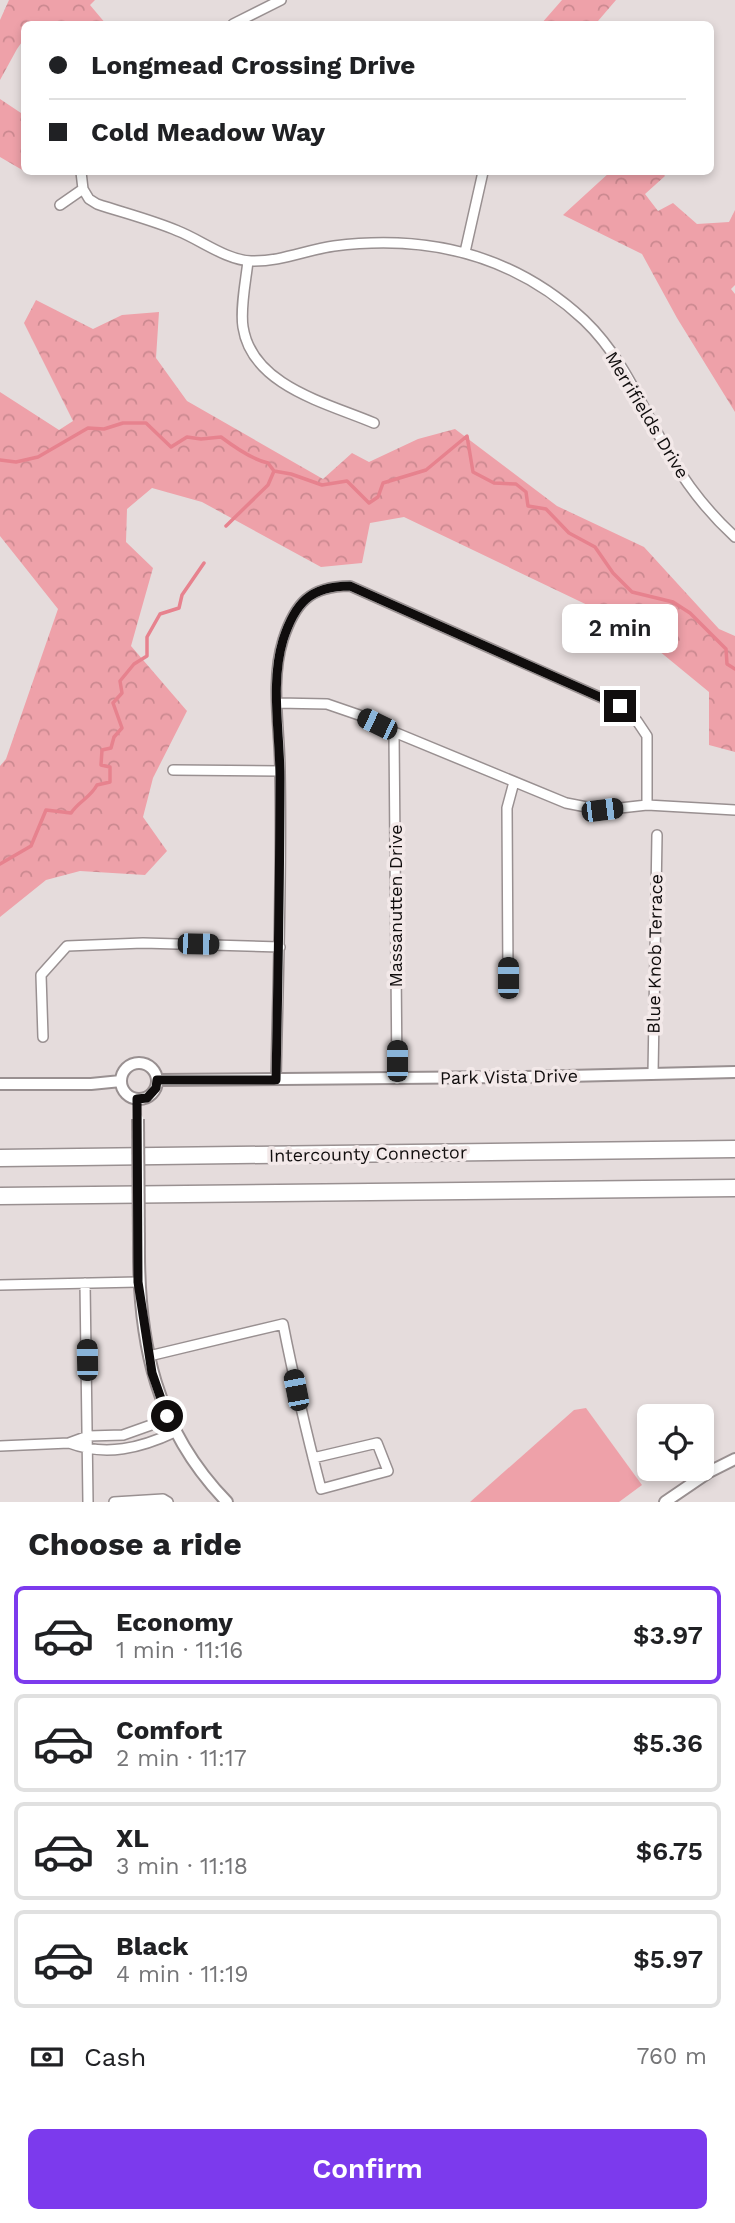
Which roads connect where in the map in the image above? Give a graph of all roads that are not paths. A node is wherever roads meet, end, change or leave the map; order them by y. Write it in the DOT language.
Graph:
graph roads {
  1 [pos="281,0"];
  2 [pos="239,21"];
  3 [pos="81,175"];
  4 [pos="482,175"];
  5 [pos="83,189"];
  6 [pos="60,205"];
  7 [pos="466,253"];
  8 [pos="247,261"];
  9 [pos="374,423"];
  10 [pos="735,537"];
  11 [pos="278,703"];
  12 [pos="394,732"];
  13 [pos="173,770"];
  14 [pos="280,771"];
  15 [pos="514,782"];
  16 [pos="647,805"];
  17 [pos="735,810"];
  18 [pos="657,835"];
  19 [pos="280,947"];
  20 [pos="508,978"];
  21 [pos="43,1037"];
  22 [pos="735,1072"];
  23 [pos="653,1074"];
  24 [pos="397,1079"];
  25 [pos="157,1080"];
  26 [pos="276,1080"];
  27 [pos="121,1081"];
  28 [pos="0,1084"];
  29 [pos="137,1099"];
  30 [pos="735,1149"];
  31 [pos="0,1158"];
  32 [pos="735,1188"];
  33 [pos="0,1196"];
  34 [pos="138,1282"];
  35 [pos="85,1283"];
  36 [pos="0,1285"];
  37 [pos="149,1356"];
  38 [pos="167,1416"];
  39 [pos="175,1432"];
  40 [pos="88,1436"];
  41 [pos="69,1443"];
  42 [pos="0,1446"];
  43 [pos="89,1450"];
  44 [pos="313,1458"];
  45 [pos="735,1459"];
  46 [pos="677,1498"];
  47 [pos="88,1502"];
  48 [pos="114,1502"];
  49 [pos="168,1502"];
  50 [pos="227,1502"];
  51 [pos="665,1502"];
  1 -- 2 [label="street"];
  3 -- 5 [label="street"];
  4 -- 7 [label="street"];
  5 -- 6 [label="street"];
  5 -- 8 [label="street, Merrifields Drive"];
  7 -- 8 [label="street, Merrifields Drive"];
  7 -- 10 [label="street, Merrifields Drive"];
  8 -- 9 [label="street"];
  11 -- 12 [label="street"];
  11 -- 14 [label="street"];
  11 -- 16 [label="street"];
  12 -- 15 [label="street"];
  12 -- 24 [label="street, Massanutten Drive"];
  13 -- 14 [label="street"];
  14 -- 19 [label="street"];
  15 -- 16 [label="street"];
  15 -- 20 [label="street"];
  16 -- 17 [label="street"];
  18 -- 23 [label="street, Blue Knob Terrace"];
  19 -- 21 [label="street"];
  19 -- 26 [label="street"];
  22 -- 23 [label="street, Park Vista Drive"];
  23 -- 24 [label="street, Park Vista Drive"];
  24 -- 26 [label="street, Park Vista Drive"];
  25 -- 26 [label="street, Park Vista Drive"];
  25 -- 27 [label="street"];
  25 -- 29 [label="street"];
  27 -- 28 [label="street"];
  27 -- 29 [label="street"];
  29 -- 34 [label="street, bridge"];
  30 -- 31 [label="highway, Intercounty Connector"];
  32 -- 33 [label="highway"];
  34 -- 35 [label="street"];
  34 -- 37 [label="street"];
  35 -- 36 [label="street"];
  35 -- 40 [label="street"];
  37 -- 38 [label="street"];
  37 -- 44 [label="street"];
  38 -- 39 [label="street"];
  38 -- 40 [label="street"];
  39 -- 43 [label="street"];
  39 -- 50 [label="street"];
  40 -- 41 [label="street"];
  40 -- 43 [label="street"];
  41 -- 42 [label="street"];
  41 -- 43 [label="street"];
  43 -- 47 [label="street"];
  44 -- 44 [label="street"];
  45 -- 46 [label="street"];
  46 -- 51 [label="street"];
  48 -- 49 [label="street"];
}
